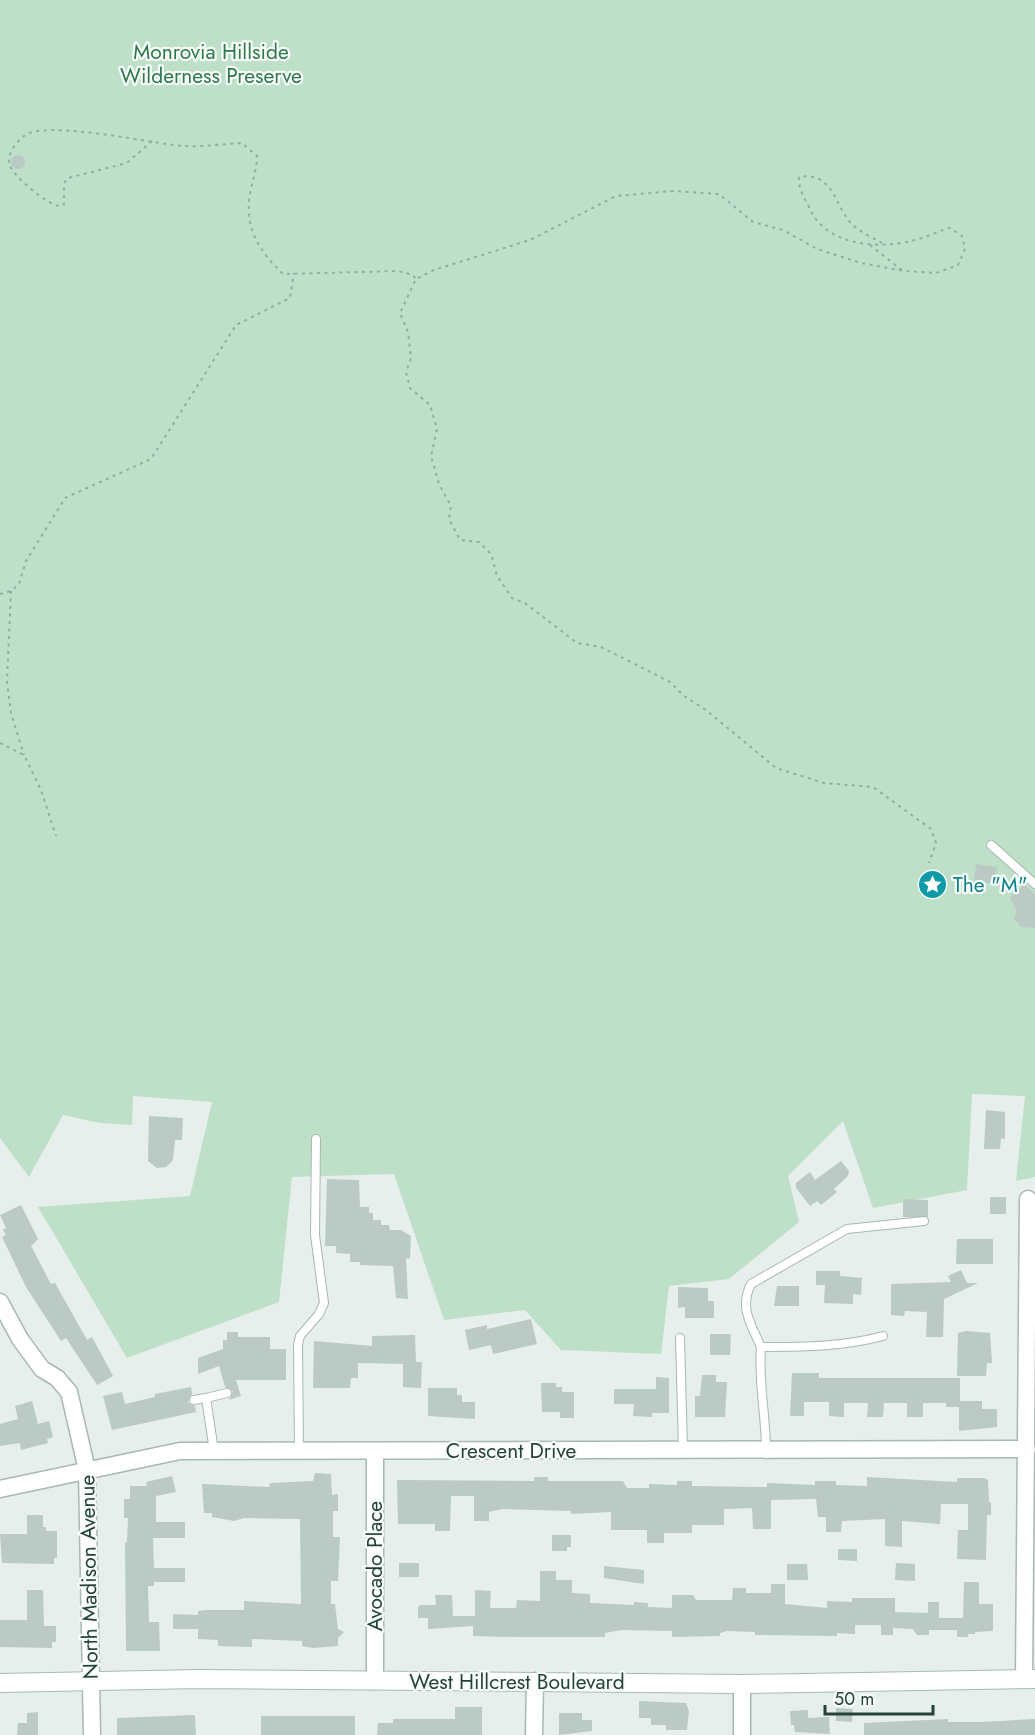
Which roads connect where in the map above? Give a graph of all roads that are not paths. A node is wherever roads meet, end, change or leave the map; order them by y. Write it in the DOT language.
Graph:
graph roads {
  1 [pos="991,845"];
  2 [pos="1035,884"];
  3 [pos="316,1139"];
  4 [pos="1028,1199"];
  5 [pos="924,1221"];
  6 [pos="0,1302"];
  7 [pos="883,1336"];
  8 [pos="680,1338"];
  9 [pos="761,1347"];
  10 [pos="227,1393"];
  11 [pos="206,1398"];
  12 [pos="194,1400"];
  13 [pos="1027,1449"];
  14 [pos="683,1450"];
  15 [pos="766,1450"];
  16 [pos="214,1451"];
  17 [pos="299,1451"];
  18 [pos="375,1451"];
  19 [pos="87,1470"];
  20 [pos="0,1489"];
  21 [pos="1030,1679"];
  22 [pos="375,1681"];
  23 [pos="535,1681"];
  24 [pos="92,1682"];
  25 [pos="0,1683"];
  26 [pos="742,1684"];
  27 [pos="92,1735"];
  28 [pos="534,1735"];
  29 [pos="742,1735"];
  1 -- 2 [label="lane"];
  3 -- 17 [label="lane"];
  4 -- 13 [label="street"];
  5 -- 9 [label="lane"];
  6 -- 19 [label="street, North Madison Avenue"];
  7 -- 9 [label="lane"];
  8 -- 14 [label="lane"];
  9 -- 15 [label="lane"];
  10 -- 11 [label="lane"];
  11 -- 12 [label="lane"];
  11 -- 16 [label="lane"];
  13 -- 15 [label="street, Crescent Drive"];
  13 -- 21 [label="street"];
  14 -- 15 [label="street, Crescent Drive"];
  14 -- 18 [label="street, Crescent Drive"];
  16 -- 17 [label="street, Crescent Drive"];
  16 -- 19 [label="street, Crescent Drive"];
  17 -- 18 [label="street, Crescent Drive"];
  18 -- 22 [label="street, Avocado Place"];
  19 -- 20 [label="street, Crescent Drive"];
  19 -- 24 [label="street, North Madison Avenue"];
  21 -- 26 [label="street, West Hillcrest Boulevard"];
  22 -- 23 [label="street, West Hillcrest Boulevard"];
  22 -- 24 [label="street, West Hillcrest Boulevard"];
  23 -- 26 [label="street, West Hillcrest Boulevard"];
  23 -- 28 [label="street"];
  24 -- 25 [label="street, West Hillcrest Boulevard"];
  24 -- 27 [label="street, North Madison Avenue"];
  26 -- 29 [label="street"];
}
